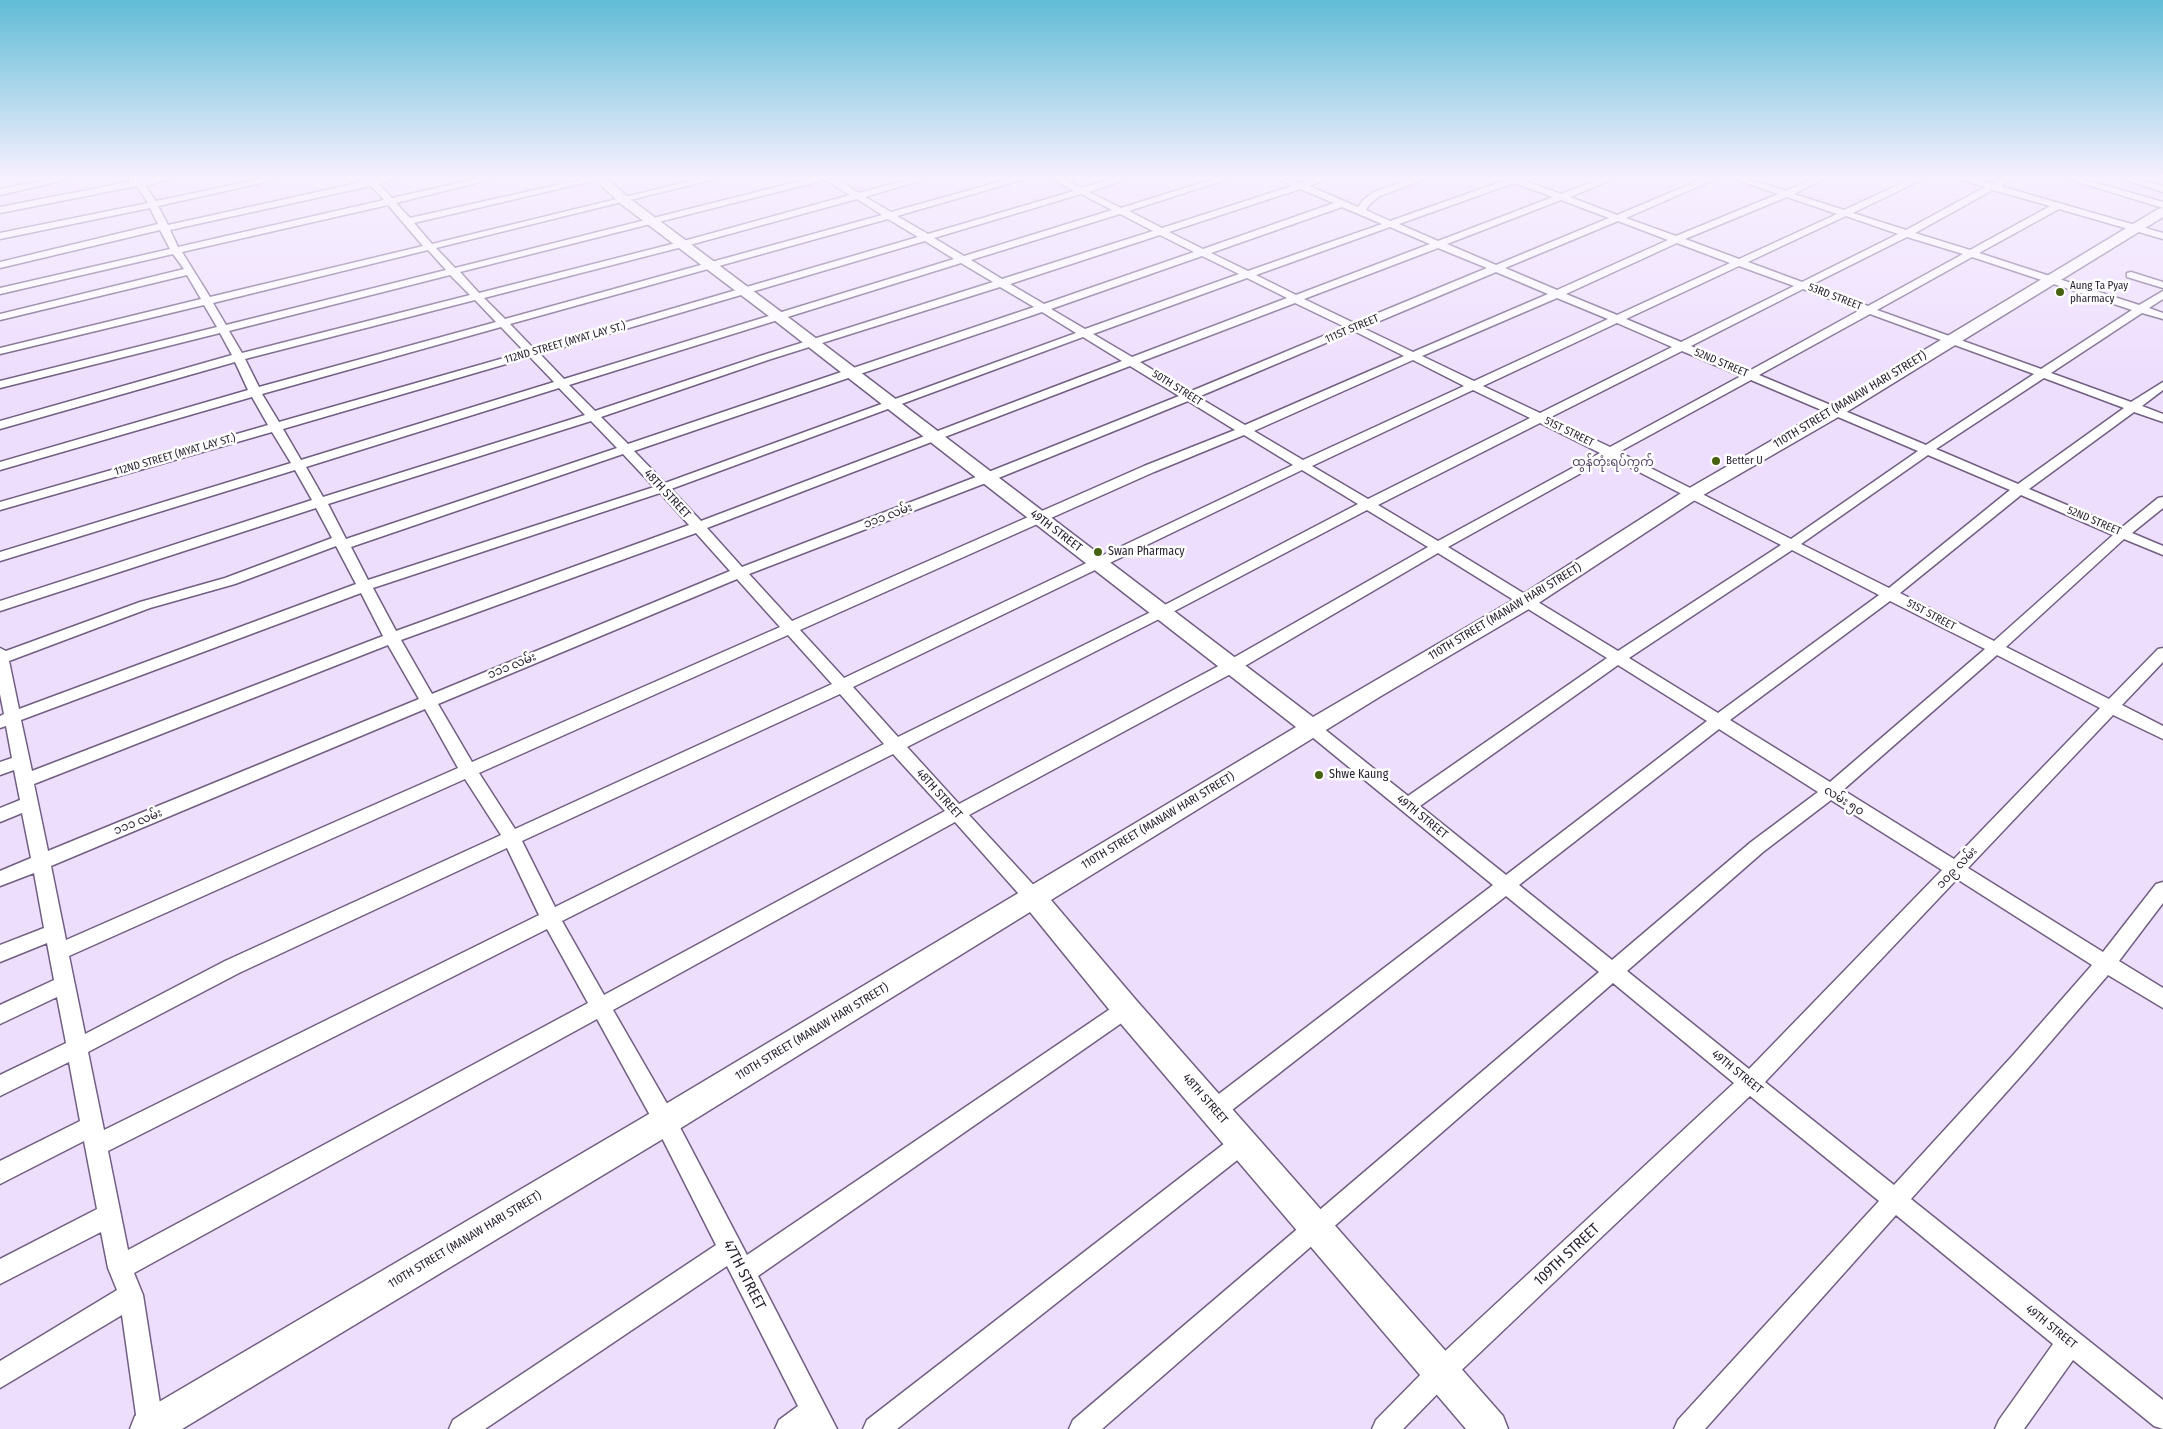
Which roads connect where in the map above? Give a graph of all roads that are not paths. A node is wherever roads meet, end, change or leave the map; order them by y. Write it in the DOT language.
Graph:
graph roads {
  1 [pos="94,244"];
  2 [pos="172,244"];
  3 [pos="203,244"];
  4 [pos="427,244"];
  5 [pos="444,244"];
  6 [pos="565,244"];
  7 [pos="683,244"];
  8 [pos="791,244"];
  9 [pos="903,244"];
  10 [pos="936,244"];
  11 [pos="1015,244"];
  12 [pos="1119,244"];
  13 [pos="1187,244"];
  14 [pos="1228,244"];
  15 [pos="1334,244"];
  16 [pos="1435,244"];
  17 [pos="1441,244"];
  18 [pos="1555,244"];
  19 [pos="1667,244"];
  20 [pos="1689,244"];
  21 [pos="1777,244"];
  22 [pos="1887,244"];
  23 [pos="1940,244"];
  24 [pos="1990,244"];
  25 [pos="2112,244"];
  26 [pos="1438,245"];
  27 [pos="430,247"];
  28 [pos="175,250"];
  29 [pos="1204,252"];
  30 [pos="1971,254"];
  31 [pos="962,260"];
  32 [pos="1738,262"];
  33 [pos="0,265"];
  34 [pos="712,266"];
  35 [pos="1495,268"];
  36 [pos="190,271"];
  37 [pos="455,272"];
  38 [pos="1249,274"];
  39 [pos="2131,275"];
  40 [pos="2051,279"];
  41 [pos="1000,284"];
  42 [pos="2163,285"];
  43 [pos="1804,286"];
  44 [pos="0,291"];
  45 [pos="745,292"];
  46 [pos="1558,294"];
  47 [pos="2163,294"];
  48 [pos="479,297"];
  49 [pos="1296,299"];
  50 [pos="206,301"];
  51 [pos="1043,308"];
  52 [pos="2140,309"];
  53 [pos="1868,310"];
  54 [pos="2163,316"];
  55 [pos="0,317"];
  56 [pos="779,317"];
  57 [pos="1619,320"];
  58 [pos="503,324"];
  59 [pos="1357,328"];
  60 [pos="223,330"];
  61 [pos="1085,333"];
  62 [pos="1950,340"];
  63 [pos="813,344"];
  64 [pos="1683,346"];
  65 [pos="0,351"];
  66 [pos="532,352"];
  67 [pos="239,356"];
  68 [pos="1414,356"];
  69 [pos="1131,361"];
  70 [pos="850,372"];
  71 [pos="2043,373"];
  72 [pos="1751,376"];
  73 [pos="563,384"];
  74 [pos="0,385"];
  75 [pos="2163,385"];
  76 [pos="1474,386"];
  77 [pos="255,392"];
  78 [pos="1188,396"];
  79 [pos="890,404"];
  80 [pos="2134,407"];
  81 [pos="1834,412"];
  82 [pos="593,415"];
  83 [pos="1540,418"];
  84 [pos="2163,418"];
  85 [pos="0,425"];
  86 [pos="275,426"];
  87 [pos="1245,430"];
  88 [pos="935,438"];
  89 [pos="625,449"];
  90 [pos="1927,450"];
  91 [pos="1609,452"];
  92 [pos="298,464"];
  93 [pos="1303,465"];
  94 [pos="0,466"];
  95 [pos="986,478"];
  96 [pos="663,488"];
  97 [pos="2020,489"];
  98 [pos="1692,494"];
  99 [pos="2163,501"];
  100 [pos="320,502"];
  101 [pos="1369,504"];
  102 [pos="0,506"];
  103 [pos="1039,518"];
  104 [pos="698,527"];
  105 [pos="2123,534"];
  106 [pos="341,543"];
  107 [pos="1792,544"];
  108 [pos="1438,546"];
  109 [pos="2163,551"];
  110 [pos="0,557"];
  111 [pos="1097,562"];
  112 [pos="739,573"];
  113 [pos="365,586"];
  114 [pos="1890,594"];
  115 [pos="1527,601"];
  116 [pos="0,606"];
  117 [pos="1162,612"];
  118 [pos="790,627"];
  119 [pos="392,638"];
  120 [pos="1995,649"];
  121 [pos="2163,653"];
  122 [pos="1618,658"];
  123 [pos="1232,666"];
  124 [pos="2,667"];
  125 [pos="842,686"];
  126 [pos="428,701"];
  127 [pos="2110,707"];
  128 [pos="6,720"];
  129 [pos="1718,721"];
  130 [pos="1312,728"];
  131 [pos="2163,733"];
  132 [pos="896,746"];
  133 [pos="21,761"];
  134 [pos="0,769"];
  135 [pos="468,770"];
  136 [pos="24,781"];
  137 [pos="1830,792"];
  138 [pos="29,804"];
  139 [pos="1408,805"];
  140 [pos="956,813"];
  141 [pos="0,815"];
  142 [pos="511,837"];
  143 [pos="41,862"];
  144 [pos="1956,869"];
  145 [pos="0,879"];
  146 [pos="1507,886"];
  147 [pos="2163,889"];
  148 [pos="1033,897"];
  149 [pos="550,917"];
  150 [pos="57,942"];
  151 [pos="0,954"];
  152 [pos="2106,963"];
  153 [pos="1613,972"];
  154 [pos="63,986"];
  155 [pos="2163,999"];
  156 [pos="599,1007"];
  157 [pos="1126,1009"];
  158 [pos="0,1015"];
  159 [pos="77,1048"];
  160 [pos="1750,1082"];
  161 [pos="0,1086"];
  162 [pos="1215,1110"];
  163 [pos="664,1121"];
  164 [pos="94,1136"];
  165 [pos="1242,1143"];
  166 [pos="0,1173"];
  167 [pos="1895,1200"];
  168 [pos="110,1216"];
  169 [pos="1317,1227"];
  170 [pos="731,1249"];
  171 [pos="120,1268"];
  172 [pos="0,1272"];
  173 [pos="742,1272"];
  174 [pos="131,1295"];
  175 [pos="2070,1342"];
  176 [pos="1440,1373"];
  177 [pos="0,1375"];
  178 [pos="2163,1417"];
  179 [pos="819,1420"];
  180 [pos="150,1428"];
  181 [pos="462,1429"];
  182 [pos="788,1429"];
  183 [pos="876,1429"];
  184 [pos="1082,1429"];
  185 [pos="1385,1429"];
  186 [pos="1490,1429"];
  187 [pos="1687,1429"];
  188 [pos="2008,1429"];
  1 -- 33 [label="street"];
  2 -- 28 [label="street, 47TH STREET"];
  3 -- 28 [label="street"];
  4 -- 27 [label="street, 48TH STREET"];
  5 -- 27 [label="street"];
  6 -- 37 [label="street"];
  7 -- 34 [label="main road, 49TH STREET"];
  7 -- 48 [label="street"];
  8 -- 34 [label="street"];
  9 -- 45 [label="street, 112ND STREET (MYAT LAY ST.)"];
  10 -- 31 [label="street, 50TH STREET"];
  11 -- 31 [label="street"];
  12 -- 41 [label="street"];
  13 -- 29 [label="street, 51ST STREET"];
  14 -- 29 [label="street"];
  15 -- 38 [label="street"];
  16 -- 26 [label="street, 52ND STREET"];
  17 -- 26 [label="street"];
  18 -- 35 [label="street, 111ST STREET"];
  19 -- 46 [label="street"];
  20 -- 32 [label="street, 53RD STREET"];
  21 -- 32 [label="street"];
  22 -- 43 [label="street"];
  23 -- 30 [label="street"];
  24 -- 30 [label="street"];
  25 -- 40 [label="main road, 110TH STREET (MANAW HARI STREET)"];
  26 -- 35 [label="street, 52ND STREET"];
  26 -- 49 [label="street"];
  27 -- 37 [label="street, 48TH STREET"];
  27 -- 50 [label="street"];
  28 -- 36 [label="street, 47TH STREET"];
  28 -- 44 [label="street"];
  29 -- 38 [label="street, 51ST STREET"];
  29 -- 51 [label="street"];
  30 -- 40 [label="street"];
  30 -- 53 [label="street"];
  31 -- 41 [label="street, 50TH STREET"];
  31 -- 56 [label="street"];
  32 -- 43 [label="street, 53RD STREET"];
  32 -- 57 [label="street"];
  34 -- 45 [label="main road, 49TH STREET"];
  34 -- 58 [label="street"];
  35 -- 46 [label="street, 52ND STREET"];
  35 -- 59 [label="street, 111ST STREET"];
  36 -- 50 [label="street, 47TH STREET"];
  36 -- 55 [label="street"];
  37 -- 48 [label="street, 48TH STREET"];
  37 -- 60 [label="street"];
  38 -- 49 [label="street, 51ST STREET"];
  38 -- 61 [label="street"];
  39 -- 42 [label="street"];
  40 -- 52 [label="street"];
  40 -- 62 [label="main road, 110TH STREET (MANAW HARI STREET)"];
  41 -- 51 [label="street, 50TH STREET"];
  41 -- 63 [label="street"];
  43 -- 53 [label="street, 53RD STREET"];
  43 -- 64 [label="street"];
  45 -- 56 [label="main road, 49TH STREET"];
  45 -- 66 [label="street, 112ND STREET (MYAT LAY ST.)"];
  46 -- 57 [label="street, 52ND STREET"];
  46 -- 68 [label="street"];
  47 -- 52 [label="street"];
  48 -- 58 [label="street, 48TH STREET"];
  48 -- 67 [label="street"];
  49 -- 59 [label="street, 51ST STREET"];
  49 -- 69 [label="street"];
  50 -- 60 [label="street, 47TH STREET"];
  50 -- 65 [label="street"];
  51 -- 61 [label="street, 50TH STREET"];
  51 -- 70 [label="street"];
  52 -- 54 [label="street"];
  52 -- 71 [label="street"];
  53 -- 62 [label="street, 53RD STREET"];
  53 -- 72 [label="street"];
  56 -- 63 [label="main road, 49TH STREET"];
  56 -- 73 [label="street"];
  57 -- 64 [label="street, 52ND STREET"];
  57 -- 76 [label="street"];
  58 -- 66 [label="street, 48TH STREET"];
  58 -- 77 [label="street"];
  59 -- 68 [label="street, 51ST STREET"];
  59 -- 78 [label="street, 111ST STREET"];
  60 -- 67 [label="street, 47TH STREET"];
  60 -- 74 [label="street"];
  61 -- 69 [label="street, 50TH STREET"];
  61 -- 79 [label="street"];
  62 -- 71 [label="street, 53RD STREET"];
  62 -- 81 [label="main road, 110TH STREET (MANAW HARI STREET)"];
  63 -- 70 [label="main road, 49TH STREET"];
  63 -- 82 [label="street"];
  64 -- 72 [label="street, 52ND STREET"];
  64 -- 83 [label="street"];
  66 -- 73 [label="street, 48TH STREET"];
  66 -- 86 [label="street, 112ND STREET (MYAT LAY ST.)"];
  67 -- 77 [label="street, 47TH STREET"];
  67 -- 85 [label="street"];
  68 -- 76 [label="street, 51ST STREET"];
  68 -- 87 [label="street"];
  69 -- 78 [label="street, 50TH STREET"];
  69 -- 88 [label="street"];
  70 -- 79 [label="main road, 49TH STREET"];
  70 -- 89 [label="street"];
  71 -- 80 [label="street, 53RD STREET"];
  71 -- 90 [label="street"];
  72 -- 81 [label="street, 52ND STREET"];
  72 -- 91 [label="street"];
  73 -- 82 [label="street, 48TH STREET"];
  73 -- 92 [label="street"];
  75 -- 80 [label="street"];
  76 -- 83 [label="street, 51ST STREET"];
  76 -- 93 [label="street"];
  77 -- 86 [label="street, 47TH STREET"];
  77 -- 94 [label="street"];
  78 -- 87 [label="street, 50TH STREET"];
  78 -- 95 [label="street, 111ST STREET"];
  79 -- 88 [label="main road, 49TH STREET"];
  79 -- 96 [label="street"];
  80 -- 84 [label="street, 53RD STREET"];
  80 -- 97 [label="street"];
  81 -- 90 [label="street, 52ND STREET"];
  81 -- 98 [label="main road, 110TH STREET (MANAW HARI STREET)"];
  82 -- 89 [label="street, 48TH STREET"];
  82 -- 100 [label="street"];
  83 -- 91 [label="street, 51ST STREET"];
  83 -- 101 [label="street"];
  86 -- 92 [label="street, 47TH STREET"];
  86 -- 102 [label="street, 112ND STREET (MYAT LAY ST.)"];
  87 -- 93 [label="street, 50TH STREET"];
  87 -- 103 [label="street"];
  88 -- 95 [label="main road, 49TH STREET"];
  88 -- 104 [label="street"];
  89 -- 96 [label="street, 48TH STREET"];
  89 -- 106 [label="street"];
  90 -- 97 [label="street, 52ND STREET"];
  90 -- 107 [label="street"];
  91 -- 98 [label="street, 51ST STREET"];
  91 -- 108 [label="street"];
  92 -- 100 [label="street, 47TH STREET"];
  92 -- 110 [label="street"];
  93 -- 101 [label="street, 50TH STREET"];
  93 -- 111 [label="street"];
  95 -- 103 [label="main road, 49TH STREET"];
  95 -- 112 [label="street, ၁၁၁ လမ်း"];
  96 -- 104 [label="street, 48TH STREET"];
  96 -- 113 [label="street"];
  97 -- 105 [label="street, 52ND STREET"];
  97 -- 114 [label="street"];
  98 -- 107 [label="street, 51ST STREET"];
  98 -- 115 [label="main road, 110TH STREET (MANAW HARI STREET)"];
  99 -- 105 [label="street"];
  100 -- 106 [label="street, 47TH STREET"];
  100 -- 116 [label="street"];
  101 -- 108 [label="street, 50TH STREET"];
  101 -- 117 [label="street"];
  103 -- 111 [label="main road, 49TH STREET"];
  103 -- 118 [label="street"];
  104 -- 112 [label="street, 48TH STREET"];
  104 -- 119 [label="street"];
  105 -- 109 [label="street, 52ND STREET"];
  105 -- 120 [label="street"];
  106 -- 113 [label="street, 47TH STREET"];
  106 -- 124 [label="street"];
  107 -- 114 [label="street, 51ST STREET"];
  107 -- 122 [label="street"];
  108 -- 115 [label="street, 50TH STREET"];
  108 -- 123 [label="street"];
  111 -- 117 [label="main road, 49TH STREET"];
  111 -- 125 [label="street"];
  112 -- 118 [label="street, 48TH STREET"];
  112 -- 126 [label="street, ၁၁၁ လမ်း"];
  113 -- 119 [label="street, 47TH STREET"];
  113 -- 128 [label="street"];
  114 -- 120 [label="street, 51ST STREET"];
  114 -- 129 [label="street"];
  115 -- 122 [label="street, လမ်း ၅၀"];
  115 -- 130 [label="main road, 110TH STREET (MANAW HARI STREET)"];
  117 -- 123 [label="main road, 49TH STREET"];
  117 -- 132 [label="street"];
  118 -- 125 [label="street, 48TH STREET"];
  118 -- 135 [label="street"];
  119 -- 126 [label="street, 47TH STREET"];
  119 -- 136 [label="street"];
  120 -- 127 [label="street, 51ST STREET"];
  120 -- 137 [label="street"];
  121 -- 127 [label="street, ၁၀၉ လမ်း"];
  122 -- 129 [label="street, လမ်း ၅၀"];
  122 -- 139 [label="street"];
  123 -- 130 [label="main road, 49TH STREET"];
  123 -- 140 [label="street"];
  124 -- 128 [label="street"];
  125 -- 132 [label="street, 48TH STREET"];
  125 -- 142 [label="street"];
  126 -- 135 [label="street, 47TH STREET"];
  126 -- 143 [label="street, ၁၁၁ လမ်း"];
  127 -- 131 [label="street, 51ST STREET"];
  127 -- 144 [label="street, ၁၀၉ လမ်း"];
  128 -- 133 [label="street"];
  129 -- 137 [label="street, လမ်း ၅၀"];
  129 -- 146 [label="street"];
  130 -- 139 [label="street, 49TH STREET"];
  130 -- 148 [label="main road, 110TH STREET (MANAW HARI STREET)"];
  132 -- 140 [label="street, 48TH STREET"];
  132 -- 149 [label="street"];
  133 -- 134 [label="street"];
  133 -- 136 [label="street"];
  135 -- 142 [label="street, 47TH STREET"];
  135 -- 150 [label="street"];
  136 -- 138 [label="street"];
  137 -- 144 [label="street, လမ်း ၅၀"];
  137 -- 153 [label="street"];
  138 -- 141 [label="street"];
  138 -- 143 [label="street"];
  139 -- 146 [label="street, 49TH STREET"];
  140 -- 148 [label="street, 48TH STREET"];
  140 -- 156 [label="street"];
  142 -- 149 [label="street, 47TH STREET"];
  142 -- 159 [label="street"];
  143 -- 145 [label="street"];
  143 -- 150 [label="street"];
  144 -- 152 [label="street, လမ်း ၅၀"];
  144 -- 160 [label="street, ၁၀၉ လမ်း"];
  146 -- 153 [label="street, 49TH STREET"];
  146 -- 162 [label="street"];
  147 -- 152 [label="street"];
  148 -- 157 [label="main road, 48TH STREET"];
  148 -- 163 [label="main road, 110TH STREET (MANAW HARI STREET)"];
  149 -- 156 [label="street, 47TH STREET"];
  149 -- 164 [label="street"];
  150 -- 151 [label="street"];
  150 -- 154 [label="street"];
  152 -- 155 [label="street, လမ်း ၅၀"];
  152 -- 167 [label="street"];
  153 -- 160 [label="street, 49TH STREET"];
  153 -- 169 [label="street"];
  154 -- 158 [label="street"];
  154 -- 159 [label="street"];
  156 -- 163 [label="street, 47TH STREET"];
  156 -- 171 [label="street"];
  157 -- 162 [label="main road, 48TH STREET"];
  157 -- 173 [label="street"];
  159 -- 161 [label="street"];
  159 -- 164 [label="street"];
  160 -- 167 [label="street, 49TH STREET"];
  160 -- 176 [label="street, 109TH STREET"];
  162 -- 165 [label="main road, 48TH STREET"];
  163 -- 170 [label="street, 47TH STREET"];
  163 -- 180 [label="main road, 110TH STREET (MANAW HARI STREET)"];
  164 -- 166 [label="street"];
  164 -- 168 [label="street"];
  165 -- 169 [label="main road, 48TH STREET"];
  165 -- 183 [label="street"];
  167 -- 175 [label="street, 49TH STREET"];
  167 -- 187 [label="street"];
  168 -- 171 [label="street"];
  168 -- 172 [label="street"];
  169 -- 176 [label="main road, 48TH STREET"];
  169 -- 184 [label="street"];
  170 -- 173 [label="street, 47TH STREET"];
  170 -- 181 [label="street"];
  171 -- 174 [label="street"];
  173 -- 179 [label="street, 47TH STREET"];
  174 -- 177 [label="street"];
  174 -- 180 [label="street"];
  175 -- 178 [label="street, 49TH STREET"];
  175 -- 188 [label="street"];
  176 -- 185 [label="street, 109TH STREET"];
  176 -- 186 [label="main road, 48TH STREET"];
  179 -- 182 [label="street"];
}
